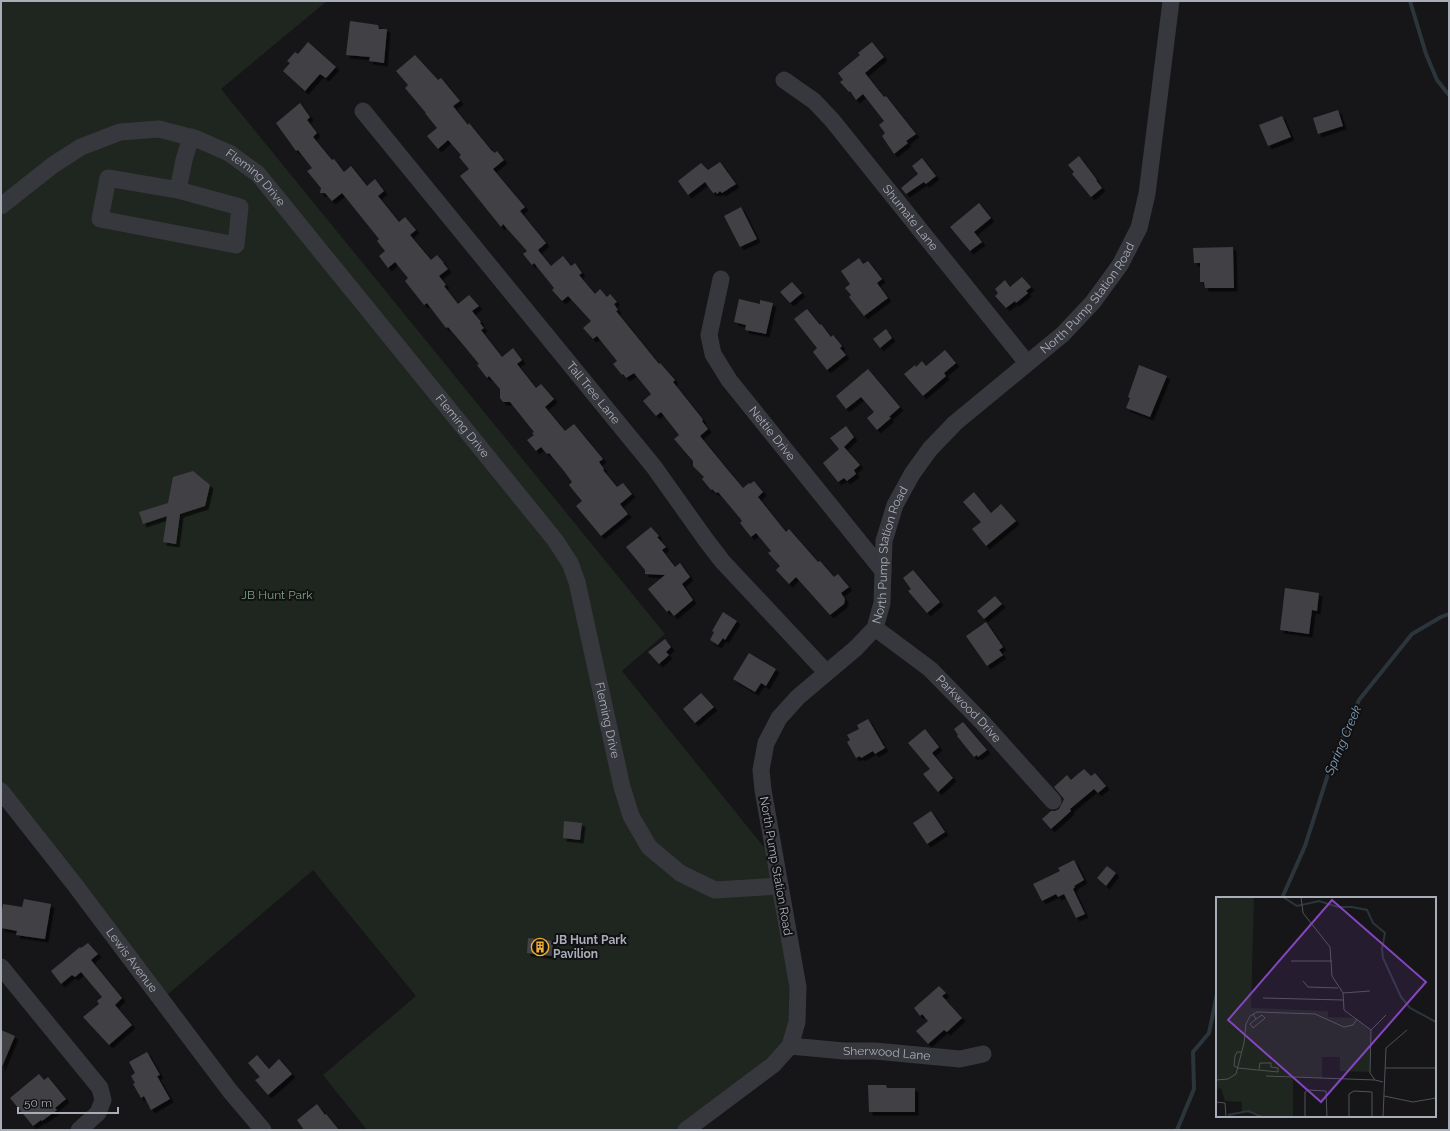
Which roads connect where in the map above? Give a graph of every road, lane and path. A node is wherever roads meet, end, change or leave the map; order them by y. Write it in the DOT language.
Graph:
graph roads {
  1 [pos="1171,1"];
  2 [pos="784,80"];
  3 [pos="363,111"];
  4 [pos="191,137"];
  5 [pos="178,190"];
  6 [pos="1,206"];
  7 [pos="721,278"];
  8 [pos="1027,363"];
  9 [pos="883,571"];
  10 [pos="875,628"];
  11 [pos="826,672"];
  12 [pos="1,791"];
  13 [pos="1053,801"];
  14 [pos="780,886"];
  15 [pos="1,967"];
  16 [pos="790,1046"];
  17 [pos="983,1054"];
  18 [pos="79,1130"];
  19 [pos="263,1130"];
  20 [pos="686,1130"];
  1 -- 8 [label="street, North Pump Station Road"];
  2 -- 8 [label="street, Shumate Lane"];
  3 -- 11 [label="street, Tall Tree Lane"];
  4 -- 5 [label="street"];
  4 -- 6 [label="street, Fleming Drive"];
  4 -- 14 [label="street, Fleming Drive"];
  5 -- 5 [label="street"];
  7 -- 9 [label="street, Nettie Drive"];
  8 -- 9 [label="street, North Pump Station Road"];
  9 -- 10 [label="street, North Pump Station Road"];
  10 -- 11 [label="street, North Pump Station Road"];
  10 -- 13 [label="street, Parkwood Drive"];
  11 -- 14 [label="street, North Pump Station Road"];
  12 -- 19 [label="street, Lewis Avenue"];
  14 -- 16 [label="street, North Pump Station Road"];
  15 -- 18 [label="street"];
  16 -- 17 [label="street, Sherwood Lane"];
  16 -- 20 [label="street, North Pump Station Road"];
}
